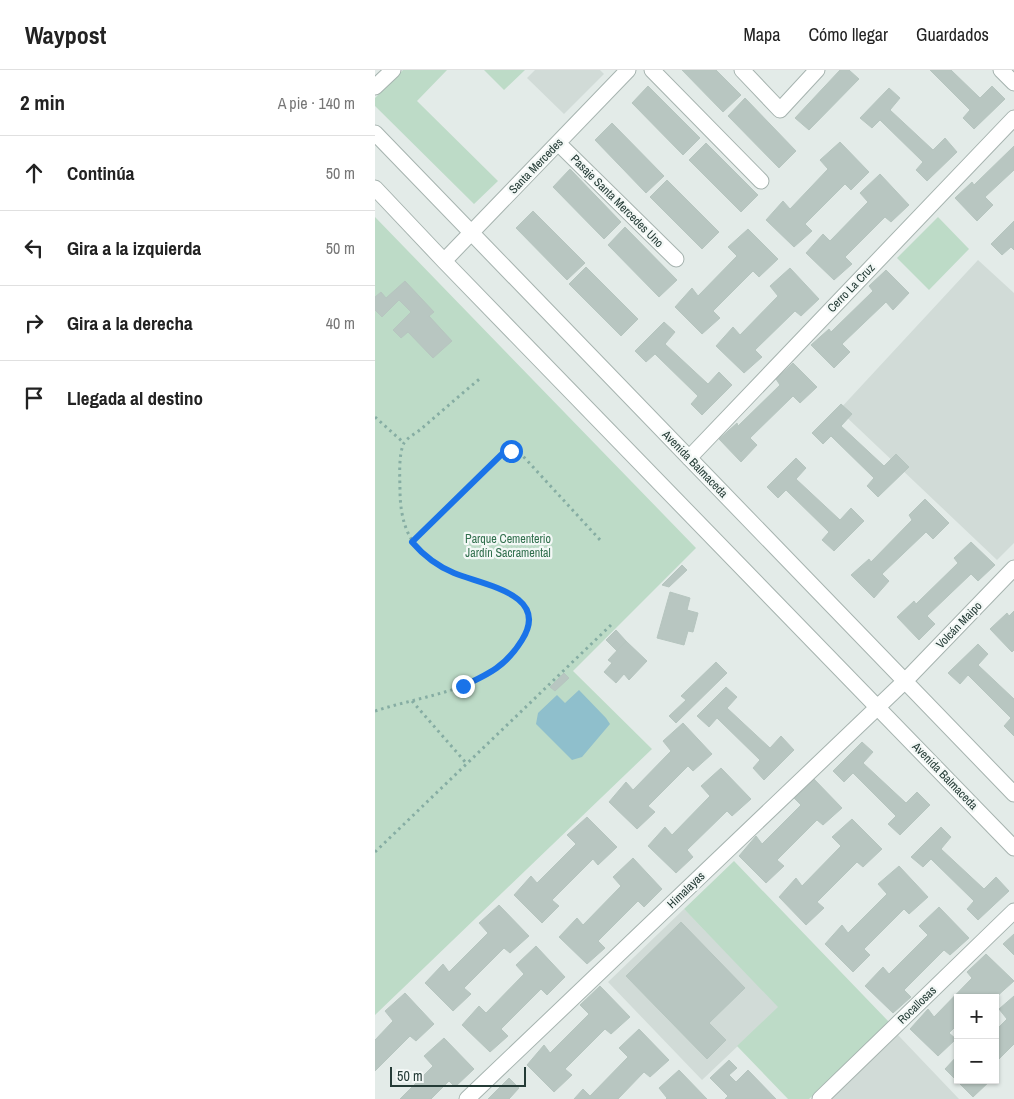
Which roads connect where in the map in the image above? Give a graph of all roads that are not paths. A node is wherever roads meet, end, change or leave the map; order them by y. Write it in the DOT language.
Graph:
graph roads {
  1 [pos="393,70"];
  2 [pos="652,70"];
  3 [pos="742,70"];
  4 [pos="817,70"];
  5 [pos="1001,70"];
  6 [pos="621,72"];
  7 [pos="1014,83"];
  8 [pos="375,87"];
  9 [pos="1014,118"];
  10 [pos="375,133"];
  11 [pos="558,143"];
  12 [pos="761,180"];
  13 [pos="375,188"];
  14 [pos="471,233"];
  15 [pos="676,259"];
  16 [pos="444,261"];
  17 [pos="689,458"];
  18 [pos="1014,568"];
  19 [pos="905,681"];
  20 [pos="878,707"];
  21 [pos="1014,794"];
  22 [pos="1014,848"];
  23 [pos="1014,911"];
  24 [pos="467,1099"];
  25 [pos="820,1099"];
  1 -- 8 [label="street"];
  2 -- 12 [label="street"];
  3 -- 4 [label="street"];
  5 -- 7 [label="street"];
  6 -- 11 [label="street, Santa Mercedes"];
  9 -- 17 [label="street, Cerro La Cruz"];
  10 -- 14 [label="street, Avenida Balmaceda"];
  11 -- 14 [label="street, Santa Mercedes"];
  11 -- 15 [label="street, Pasaje Santa Mercedes Uno"];
  13 -- 16 [label="street, Avenida Balmaceda"];
  14 -- 16 [label="street, Santa Mercedes"];
  14 -- 17 [label="street, Avenida Balmaceda"];
  16 -- 20 [label="street, Avenida Balmaceda"];
  17 -- 19 [label="street, Avenida Balmaceda"];
  18 -- 19 [label="street, Volcán Maipo"];
  19 -- 20 [label="street, Himalayas"];
  19 -- 21 [label="street, Avenida Balmaceda"];
  20 -- 22 [label="street, Avenida Balmaceda"];
  20 -- 24 [label="street, Himalayas"];
  23 -- 25 [label="street, Rocallosas"];
}
